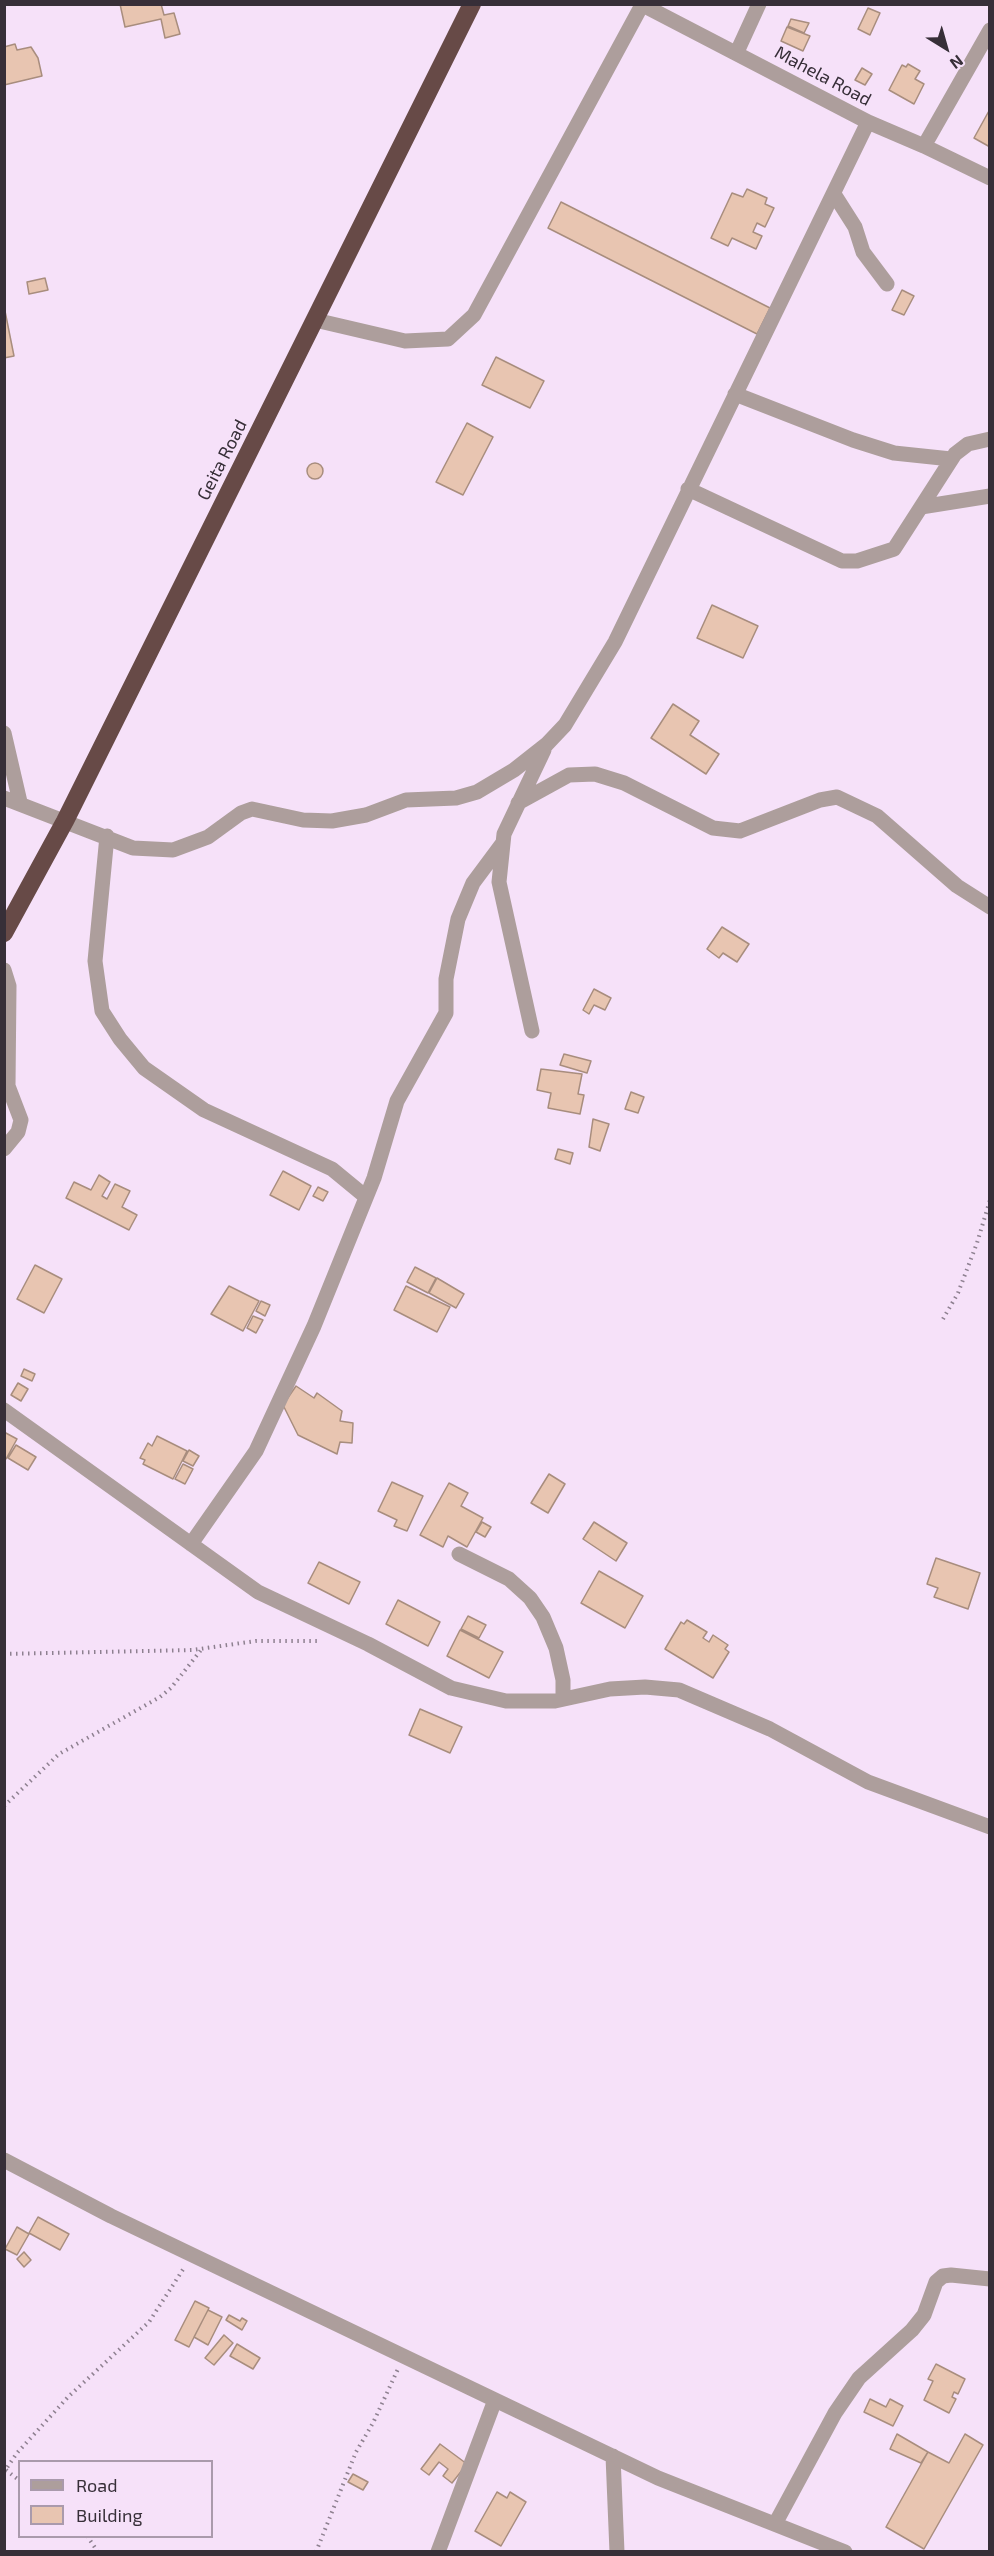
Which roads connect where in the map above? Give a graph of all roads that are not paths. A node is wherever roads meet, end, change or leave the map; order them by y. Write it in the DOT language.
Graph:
graph roads {
  1 [pos="472,4"];
  2 [pos="759,4"];
  3 [pos="642,5"];
  4 [pos="990,30"];
  5 [pos="737,52"];
  6 [pos="868,122"];
  7 [pos="924,146"];
  8 [pos="990,178"];
  9 [pos="834,194"];
  10 [pos="887,284"];
  11 [pos="315,320"];
  12 [pos="735,394"];
  13 [pos="990,439"];
  14 [pos="951,459"];
  15 [pos="688,489"];
  16 [pos="990,496"];
  17 [pos="921,507"];
  18 [pos="4,733"];
  19 [pos="547,744"];
  20 [pos="4,798"];
  21 [pos="20,802"];
  22 [pos="518,803"];
  23 [pos="65,821"];
  24 [pos="106,836"];
  25 [pos="502,844"];
  26 [pos="990,907"];
  27 [pos="4,933"];
  28 [pos="4,970"];
  29 [pos="532,1031"];
  30 [pos="4,1149"];
  31 [pos="366,1197"];
  32 [pos="4,1410"];
  33 [pos="191,1544"];
  34 [pos="459,1554"];
  35 [pos="563,1699"];
  36 [pos="990,1827"];
  37 [pos="4,2160"];
  38 [pos="990,2279"];
  39 [pos="495,2400"];
  40 [pos="613,2456"];
  41 [pos="775,2524"];
  42 [pos="438,2552"];
  43 [pos="617,2552"];
  44 [pos="845,2552"];
  1 -- 11 [label="highway, Geita Road"];
  2 -- 5 [label="street"];
  3 -- 5 [label="street, Mahela Road"];
  3 -- 11 [label="street"];
  4 -- 7 [label="street"];
  5 -- 6 [label="street, Mahela Road"];
  6 -- 7 [label="street, Mahela Road"];
  6 -- 9 [label="street"];
  7 -- 8 [label="street, Mahela Road"];
  9 -- 10 [label="street"];
  9 -- 12 [label="street"];
  11 -- 23 [label="highway, Geita Road"];
  12 -- 14 [label="street"];
  12 -- 15 [label="street"];
  13 -- 14 [label="street"];
  14 -- 17 [label="street"];
  15 -- 17 [label="street"];
  15 -- 19 [label="street"];
  16 -- 17 [label="street"];
  18 -- 21 [label="street"];
  19 -- 22 [label="street"];
  19 -- 24 [label="street"];
  20 -- 21 [label="street"];
  21 -- 23 [label="street"];
  22 -- 25 [label="street"];
  22 -- 26 [label="street"];
  23 -- 24 [label="street"];
  23 -- 27 [label="highway, Geita Road"];
  24 -- 31 [label="street"];
  25 -- 29 [label="street"];
  25 -- 31 [label="street"];
  28 -- 30 [label="street"];
  31 -- 33 [label="street"];
  32 -- 33 [label="street"];
  33 -- 35 [label="street"];
  34 -- 35 [label="street"];
  35 -- 36 [label="street"];
  37 -- 39 [label="street"];
  38 -- 41 [label="street"];
  39 -- 40 [label="street"];
  39 -- 42 [label="street"];
  40 -- 41 [label="street"];
  40 -- 43 [label="street"];
  41 -- 44 [label="street"];
}
